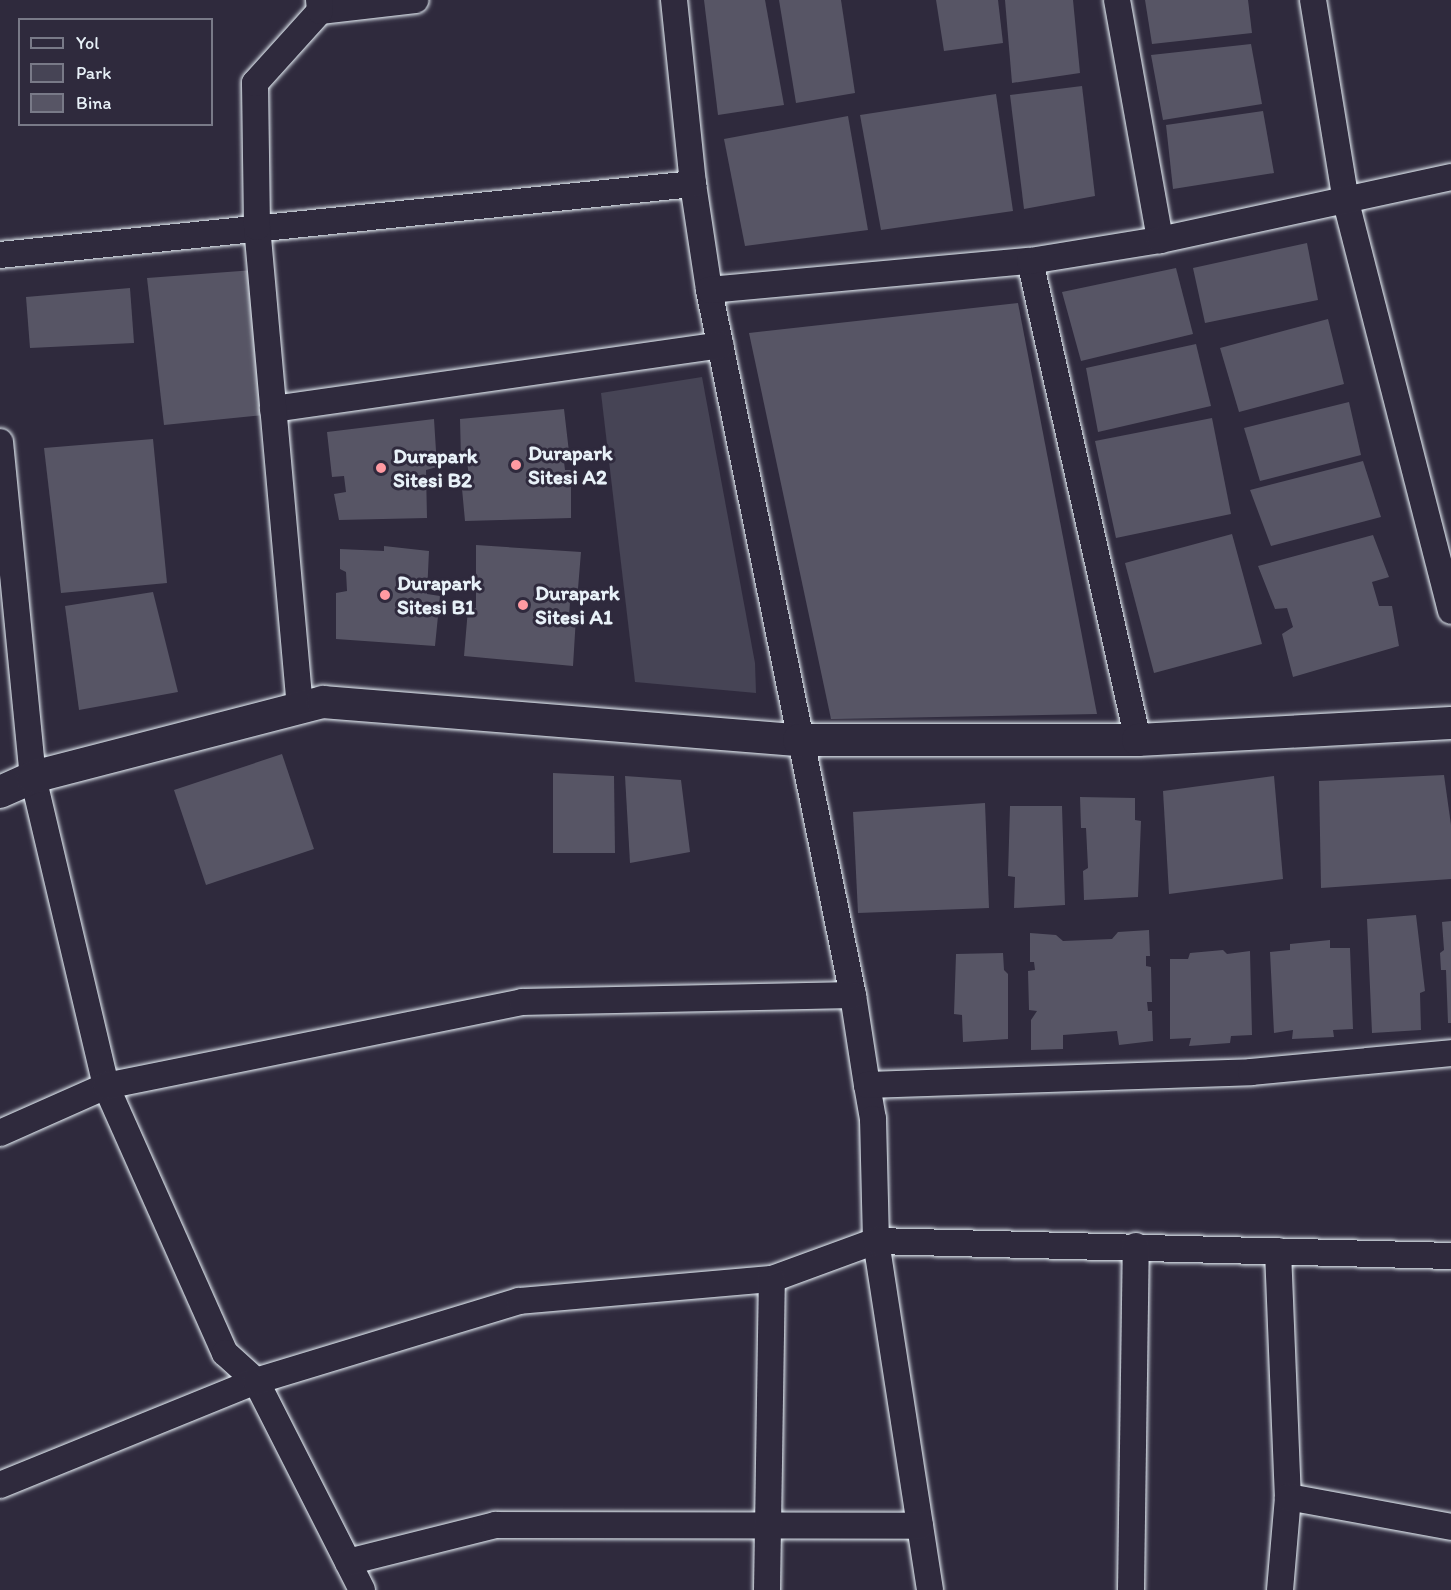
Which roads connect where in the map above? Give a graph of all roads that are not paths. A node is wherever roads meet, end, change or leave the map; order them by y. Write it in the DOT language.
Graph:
graph roads {
  1 [pos="415,0"];
  2 [pos="674,0"];
  3 [pos="1117,0"];
  4 [pos="1313,0"];
  5 [pos="319,6"];
  6 [pos="1451,177"];
  7 [pos="693,184"];
  8 [pos="1346,202"];
  9 [pos="257,226"];
  10 [pos="1160,240"];
  11 [pos="0,255"];
  12 [pos="1030,261"];
  13 [pos="710,290"];
  14 [pos="720,345"];
  15 [pos="273,409"];
  16 [pos="0,442"];
  17 [pos="1451,611"];
  18 [pos="300,708"];
  19 [pos="1451,723"];
  20 [pos="799,740"];
  21 [pos="1138,740"];
  22 [pos="33,777"];
  23 [pos="0,792"];
  24 [pos="853,995"];
  25 [pos="1451,1053"];
  26 [pos="867,1085"];
  27 [pos="106,1086"];
  28 [pos="0,1133"];
  29 [pos="876,1241"];
  30 [pos="1136,1246"];
  31 [pos="1278,1251"];
  32 [pos="1451,1256"];
  33 [pos="772,1279"];
  34 [pos="256,1381"];
  35 [pos="0,1485"];
  36 [pos="1288,1497"];
  37 [pos="768,1526"];
  38 [pos="920,1526"];
  39 [pos="1451,1527"];
  40 [pos="348,1562"];
  41 [pos="362,1590"];
  42 [pos="767,1590"];
  43 [pos="930,1590"];
  44 [pos="1131,1590"];
  45 [pos="1280,1590"];
  1 -- 5 [label="street"];
  2 -- 7 [label="street"];
  3 -- 10 [label="street"];
  4 -- 8 [label="street"];
  5 -- 9 [label="street"];
  6 -- 8 [label="street"];
  7 -- 9 [label="street"];
  7 -- 13 [label="street"];
  8 -- 10 [label="street"];
  8 -- 17 [label="street"];
  9 -- 11 [label="street"];
  9 -- 15 [label="street"];
  10 -- 12 [label="street"];
  12 -- 13 [label="street"];
  12 -- 21 [label="street"];
  13 -- 14 [label="street"];
  14 -- 15 [label="street"];
  14 -- 20 [label="street"];
  15 -- 18 [label="street"];
  16 -- 22 [label="street"];
  18 -- 20 [label="street"];
  18 -- 22 [label="street"];
  19 -- 21 [label="street"];
  20 -- 21 [label="street"];
  20 -- 24 [label="street"];
  22 -- 23 [label="street"];
  22 -- 27 [label="street"];
  24 -- 26 [label="street"];
  24 -- 27 [label="street"];
  25 -- 26 [label="street"];
  26 -- 29 [label="street"];
  27 -- 28 [label="street"];
  27 -- 34 [label="street"];
  29 -- 30 [label="street"];
  29 -- 33 [label="street"];
  29 -- 38 [label="street"];
  30 -- 31 [label="street"];
  30 -- 44 [label="street"];
  31 -- 32 [label="street"];
  31 -- 36 [label="street"];
  33 -- 34 [label="street"];
  33 -- 37 [label="street"];
  34 -- 35 [label="street"];
  34 -- 40 [label="street"];
  36 -- 39 [label="street"];
  36 -- 45 [label="street"];
  37 -- 38 [label="street"];
  37 -- 40 [label="street"];
  37 -- 42 [label="street"];
  38 -- 43 [label="street"];
  40 -- 41 [label="street"];
}
